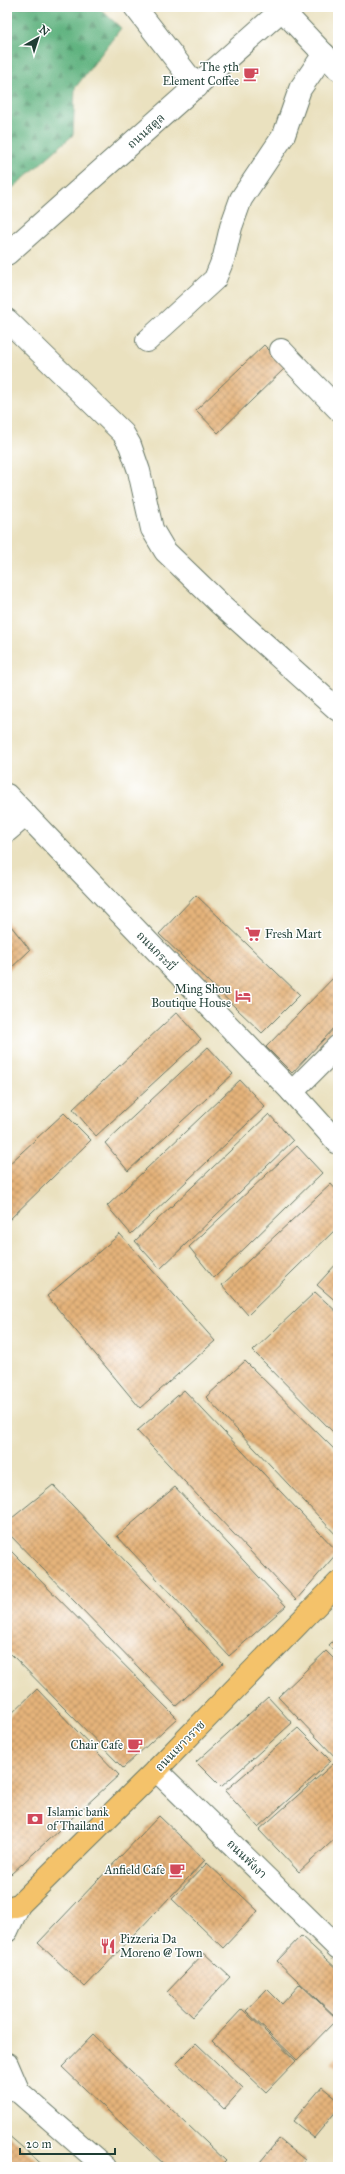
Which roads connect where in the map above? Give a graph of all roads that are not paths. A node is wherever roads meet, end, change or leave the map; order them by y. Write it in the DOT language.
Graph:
graph roads {
  1 [pos="135,7"];
  2 [pos="283,8"];
  3 [pos="331,61"];
  4 [pos="197,87"];
  5 [pos="7,254"];
  6 [pos="7,320"];
  7 [pos="147,341"];
  8 [pos="281,350"];
  9 [pos="338,409"];
  10 [pos="338,710"];
  11 [pos="13,804"];
  12 [pos="7,831"];
  13 [pos="338,1046"];
  14 [pos="292,1092"];
  15 [pos="338,1143"];
  16 [pos="338,1584"];
  17 [pos="156,1770"];
  18 [pos="13,1906"];
  19 [pos="7,1930"];
  20 [pos="337,1943"];
  21 [pos="7,2064"];
  22 [pos="13,2090"];
  23 [pos="105,2167"];
  1 -- 4 [label="street"];
  2 -- 3 [label="street"];
  2 -- 4 [label="street, ถนนสตูล"];
  3 -- 7 [label="street"];
  4 -- 5 [label="street, ถนนสตูล"];
  6 -- 10 [label="street"];
  8 -- 9 [label="street"];
  11 -- 12 [label="street"];
  11 -- 14 [label="street, ถนนกระบี่"];
  13 -- 14 [label="street"];
  14 -- 15 [label="street, ถนนกระบี่"];
  16 -- 17 [label="main road, ถนนเยาวราช"];
  17 -- 18 [label="main road, ถนนเยาวราช"];
  17 -- 20 [label="street, ถนนพังงา"];
  18 -- 19 [label="street"];
  21 -- 22 [label="street"];
  22 -- 23 [label="street"];
}
